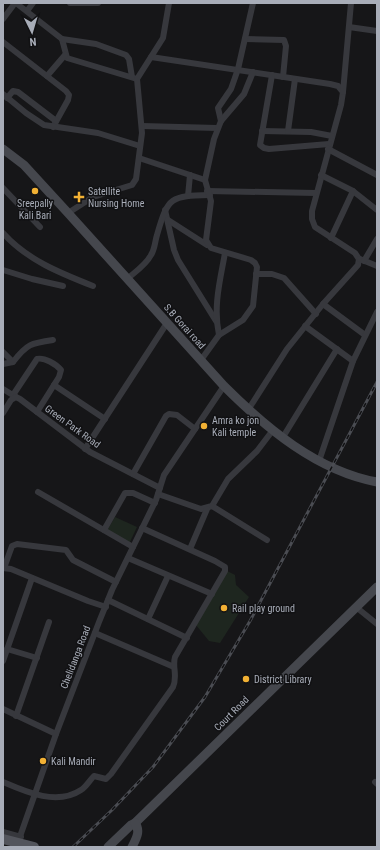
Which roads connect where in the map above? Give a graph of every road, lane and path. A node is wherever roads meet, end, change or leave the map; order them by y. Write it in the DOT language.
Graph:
graph roads {
  1 [pos="15,3"];
  2 [pos="33,3"];
  3 [pos="70,3"];
  4 [pos="98,3"];
  5 [pos="169,3"];
  6 [pos="253,3"];
  7 [pos="351,3"];
  8 [pos="27,12"];
  9 [pos="3,19"];
  10 [pos="349,27"];
  11 [pos="377,30"];
  12 [pos="62,39"];
  13 [pos="245,40"];
  14 [pos="3,42"];
  15 [pos="65,55"];
  16 [pos="151,57"];
  17 [pos="238,70"];
  18 [pos="253,72"];
  19 [pos="272,75"];
  20 [pos="46,76"];
  21 [pos="283,77"];
  22 [pos="134,78"];
  23 [pos="295,79"];
  24 [pos="343,92"];
  25 [pos="5,96"];
  26 [pos="221,121"];
  27 [pos="55,124"];
  28 [pos="142,126"];
  29 [pos="217,128"];
  30 [pos="262,131"];
  31 [pos="288,131"];
  32 [pos="332,136"];
  33 [pos="140,146"];
  34 [pos="329,146"];
  35 [pos="3,148"];
  36 [pos="139,158"];
  37 [pos="190,175"];
  38 [pos="321,175"];
  39 [pos="377,175"];
  40 [pos="205,180"];
  41 [pos="3,188"];
  42 [pos="353,191"];
  43 [pos="208,193"];
  44 [pos="316,193"];
  45 [pos="188,196"];
  46 [pos="165,209"];
  47 [pos="377,210"];
  48 [pos="68,213"];
  49 [pos="168,220"];
  50 [pos="40,227"];
  51 [pos="4,237"];
  52 [pos="331,238"];
  53 [pos="377,239"];
  54 [pos="207,245"];
  55 [pos="225,252"];
  56 [pos="361,260"];
  57 [pos="377,266"];
  58 [pos="3,270"];
  59 [pos="256,274"];
  60 [pos="127,279"];
  61 [pos="63,286"];
  62 [pos="94,286"];
  63 [pos="323,304"];
  64 [pos="377,312"];
  65 [pos="316,314"];
  66 [pos="216,321"];
  67 [pos="167,323"];
  68 [pos="305,326"];
  69 [pos="219,334"];
  70 [pos="365,335"];
  71 [pos="53,340"];
  72 [pos="337,349"];
  73 [pos="3,352"];
  74 [pos="201,360"];
  75 [pos="353,361"];
  76 [pos="13,362"];
  77 [pos="3,364"];
  78 [pos="54,385"];
  79 [pos="224,386"];
  80 [pos="3,389"];
  81 [pos="14,396"];
  82 [pos="248,410"];
  83 [pos="37,412"];
  84 [pos="3,413"];
  85 [pos="105,419"];
  86 [pos="195,429"];
  87 [pos="273,430"];
  88 [pos="283,437"];
  89 [pos="85,449"];
  90 [pos="318,461"];
  91 [pos="133,474"];
  92 [pos="377,482"];
  93 [pos="159,491"];
  94 [pos="38,492"];
  95 [pos="155,503"];
  96 [pos="209,508"];
  97 [pos="142,528"];
  98 [pos="104,530"];
  99 [pos="267,540"];
  100 [pos="133,548"];
  101 [pos="190,549"];
  102 [pos="128,558"];
  103 [pos="3,568"];
  104 [pos="168,576"];
  105 [pos="32,578"];
  106 [pos="116,582"];
  107 [pos="377,587"];
  108 [pos="212,594"];
  109 [pos="108,600"];
  110 [pos="106,607"];
  111 [pos="356,607"];
  112 [pos="148,619"];
  113 [pos="49,622"];
  114 [pos="377,624"];
  115 [pos="95,633"];
  116 [pos="187,638"];
  117 [pos="7,649"];
  118 [pos="37,658"];
  119 [pos="3,661"];
  120 [pos="174,667"];
  121 [pos="3,709"];
  122 [pos="16,716"];
  123 [pos="56,734"];
  124 [pos="3,782"];
  125 [pos="34,794"];
  126 [pos="135,823"];
  127 [pos="3,832"];
  128 [pos="22,835"];
  129 [pos="3,839"];
  130 [pos="16,847"];
  131 [pos="34,847"];
  132 [pos="108,847"];
  133 [pos="132,847"];
  1 -- 8 [label="street"];
  1 -- 9 [label="street"];
  2 -- 8 [label="street"];
  3 -- 4 [label="street"];
  5 -- 16 [label="street"];
  6 -- 13 [label="street"];
  7 -- 10 [label="street"];
  8 -- 12 [label="street"];
  10 -- 11 [label="street"];
  10 -- 24 [label="street"];
  12 -- 15 [label="street"];
  12 -- 22 [label="street"];
  13 -- 17 [label="street"];
  13 -- 21 [label="street"];
  14 -- 20 [label="street"];
  15 -- 20 [label="street"];
  15 -- 22 [label="street"];
  16 -- 17 [label="street"];
  16 -- 22 [label="street"];
  17 -- 18 [label="street"];
  17 -- 26 [label="street"];
  18 -- 19 [label="street"];
  18 -- 26 [label="street"];
  19 -- 21 [label="street"];
  19 -- 30 [label="street"];
  20 -- 27 [label="street"];
  21 -- 23 [label="street"];
  22 -- 28 [label="street"];
  23 -- 24 [label="street"];
  23 -- 31 [label="street"];
  24 -- 32 [label="street"];
  25 -- 27 [label="street"];
  25 -- 27 [label="street"];
  26 -- 29 [label="street"];
  27 -- 33 [label="street"];
  28 -- 29 [label="street"];
  28 -- 33 [label="street"];
  29 -- 40 [label="street"];
  30 -- 31 [label="street"];
  30 -- 34 [label="street"];
  31 -- 32 [label="street"];
  32 -- 34 [label="street"];
  33 -- 36 [label="street"];
  34 -- 38 [label="street"];
  34 -- 39 [label="street"];
  35 -- 48 [label="street, S.B Gorai road"];
  36 -- 37 [label="street"];
  36 -- 48 [label="street"];
  37 -- 40 [label="street"];
  37 -- 45 [label="street"];
  38 -- 42 [label="street"];
  38 -- 44 [label="street"];
  40 -- 43 [label="street"];
  41 -- 50 [label="street"];
  42 -- 47 [label="street"];
  42 -- 52 [label="street"];
  43 -- 44 [label="street"];
  43 -- 45 [label="street"];
  43 -- 54 [label="street"];
  44 -- 52 [label="street"];
  45 -- 46 [label="street"];
  46 -- 49 [label="street"];
  46 -- 60 [label="street"];
  48 -- 60 [label="street, S.B Gorai road"];
  49 -- 54 [label="street"];
  49 -- 66 [label="street"];
  51 -- 62 [label="street"];
  52 -- 56 [label="street"];
  53 -- 56 [label="street"];
  54 -- 55 [label="street"];
  55 -- 59 [label="street"];
  55 -- 66 [label="street"];
  56 -- 57 [label="street"];
  56 -- 63 [label="street"];
  58 -- 61 [label="street"];
  59 -- 65 [label="street"];
  59 -- 69 [label="street"];
  60 -- 67 [label="street, S.B Gorai road"];
  63 -- 65 [label="street"];
  63 -- 70 [label="street"];
  64 -- 70 [label="street"];
  65 -- 68 [label="street"];
  66 -- 69 [label="street"];
  67 -- 74 [label="street, S.B Gorai road"];
  67 -- 85 [label="street"];
  68 -- 72 [label="street"];
  68 -- 82 [label="street"];
  69 -- 74 [label="street"];
  70 -- 75 [label="street"];
  71 -- 76 [label="street"];
  72 -- 75 [label="street"];
  72 -- 88 [label="street"];
  73 -- 76 [label="street"];
  74 -- 79 [label="street, S.B Gorai road"];
  75 -- 90 [label="street"];
  76 -- 77 [label="street"];
  78 -- 81 [label="street"];
  78 -- 83 [label="street"];
  78 -- 85 [label="street"];
  79 -- 82 [label="street, S.B Gorai road"];
  79 -- 86 [label="street, Chelidanga Road"];
  80 -- 81 [label="street, Green Park Road"];
  81 -- 83 [label="street, Green Park Road"];
  81 -- 84 [label="street"];
  82 -- 87 [label="street, S.B Gorai road"];
  83 -- 89 [label="street, Green Park Road"];
  85 -- 89 [label="street"];
  86 -- 91 [label="street"];
  86 -- 93 [label="street, Chelidanga Road"];
  87 -- 88 [label="street, S.B Gorai road"];
  87 -- 96 [label="street"];
  88 -- 90 [label="street, S.B Gorai road"];
  89 -- 91 [label="street, Green Park Road"];
  90 -- 92 [label="street, S.B Gorai road"];
  91 -- 93 [label="street, Green Park Road"];
  93 -- 95 [label="street, Chelidanga Road"];
  93 -- 96 [label="street"];
  94 -- 98 [label="street"];
  95 -- 97 [label="street, Chelidanga Road"];
  95 -- 98 [label="street"];
  96 -- 99 [label="street"];
  96 -- 101 [label="street"];
  97 -- 100 [label="street, Chelidanga Road"];
  97 -- 101 [label="street"];
  98 -- 100 [label="street"];
  100 -- 102 [label="street, Chelidanga Road"];
  101 -- 108 [label="street"];
  102 -- 104 [label="street"];
  102 -- 106 [label="street, Chelidanga Road"];
  103 -- 105 [label="street"];
  103 -- 106 [label="street"];
  104 -- 108 [label="street"];
  104 -- 112 [label="street"];
  105 -- 110 [label="street"];
  105 -- 117 [label="street"];
  106 -- 109 [label="street, Chelidanga Road"];
  107 -- 111 [label="street, Court Road"];
  108 -- 116 [label="street"];
  109 -- 110 [label="street, Chelidanga Road"];
  109 -- 112 [label="street"];
  110 -- 115 [label="street, Chelidanga Road"];
  111 -- 114 [label="street"];
  111 -- 126 [label="street, Court Road"];
  112 -- 116 [label="street"];
  113 -- 118 [label="street"];
  115 -- 120 [label="street"];
  115 -- 123 [label="street, Chelidanga Road"];
  116 -- 120 [label="street"];
  117 -- 118 [label="street"];
  117 -- 119 [label="street"];
  118 -- 122 [label="street"];
  120 -- 125 [label="street"];
  121 -- 122 [label="street"];
  122 -- 123 [label="street"];
  123 -- 125 [label="street, Chelidanga Road"];
  124 -- 125 [label="street"];
  125 -- 128 [label="street, Chelidanga Road"];
  126 -- 132 [label="street, Court Road"];
  126 -- 133 [label="street"];
  127 -- 128 [label="street"];
  128 -- 130 [label="street, Chelidanga Road"];
  129 -- 131 [label="main road, bridge"];
}
